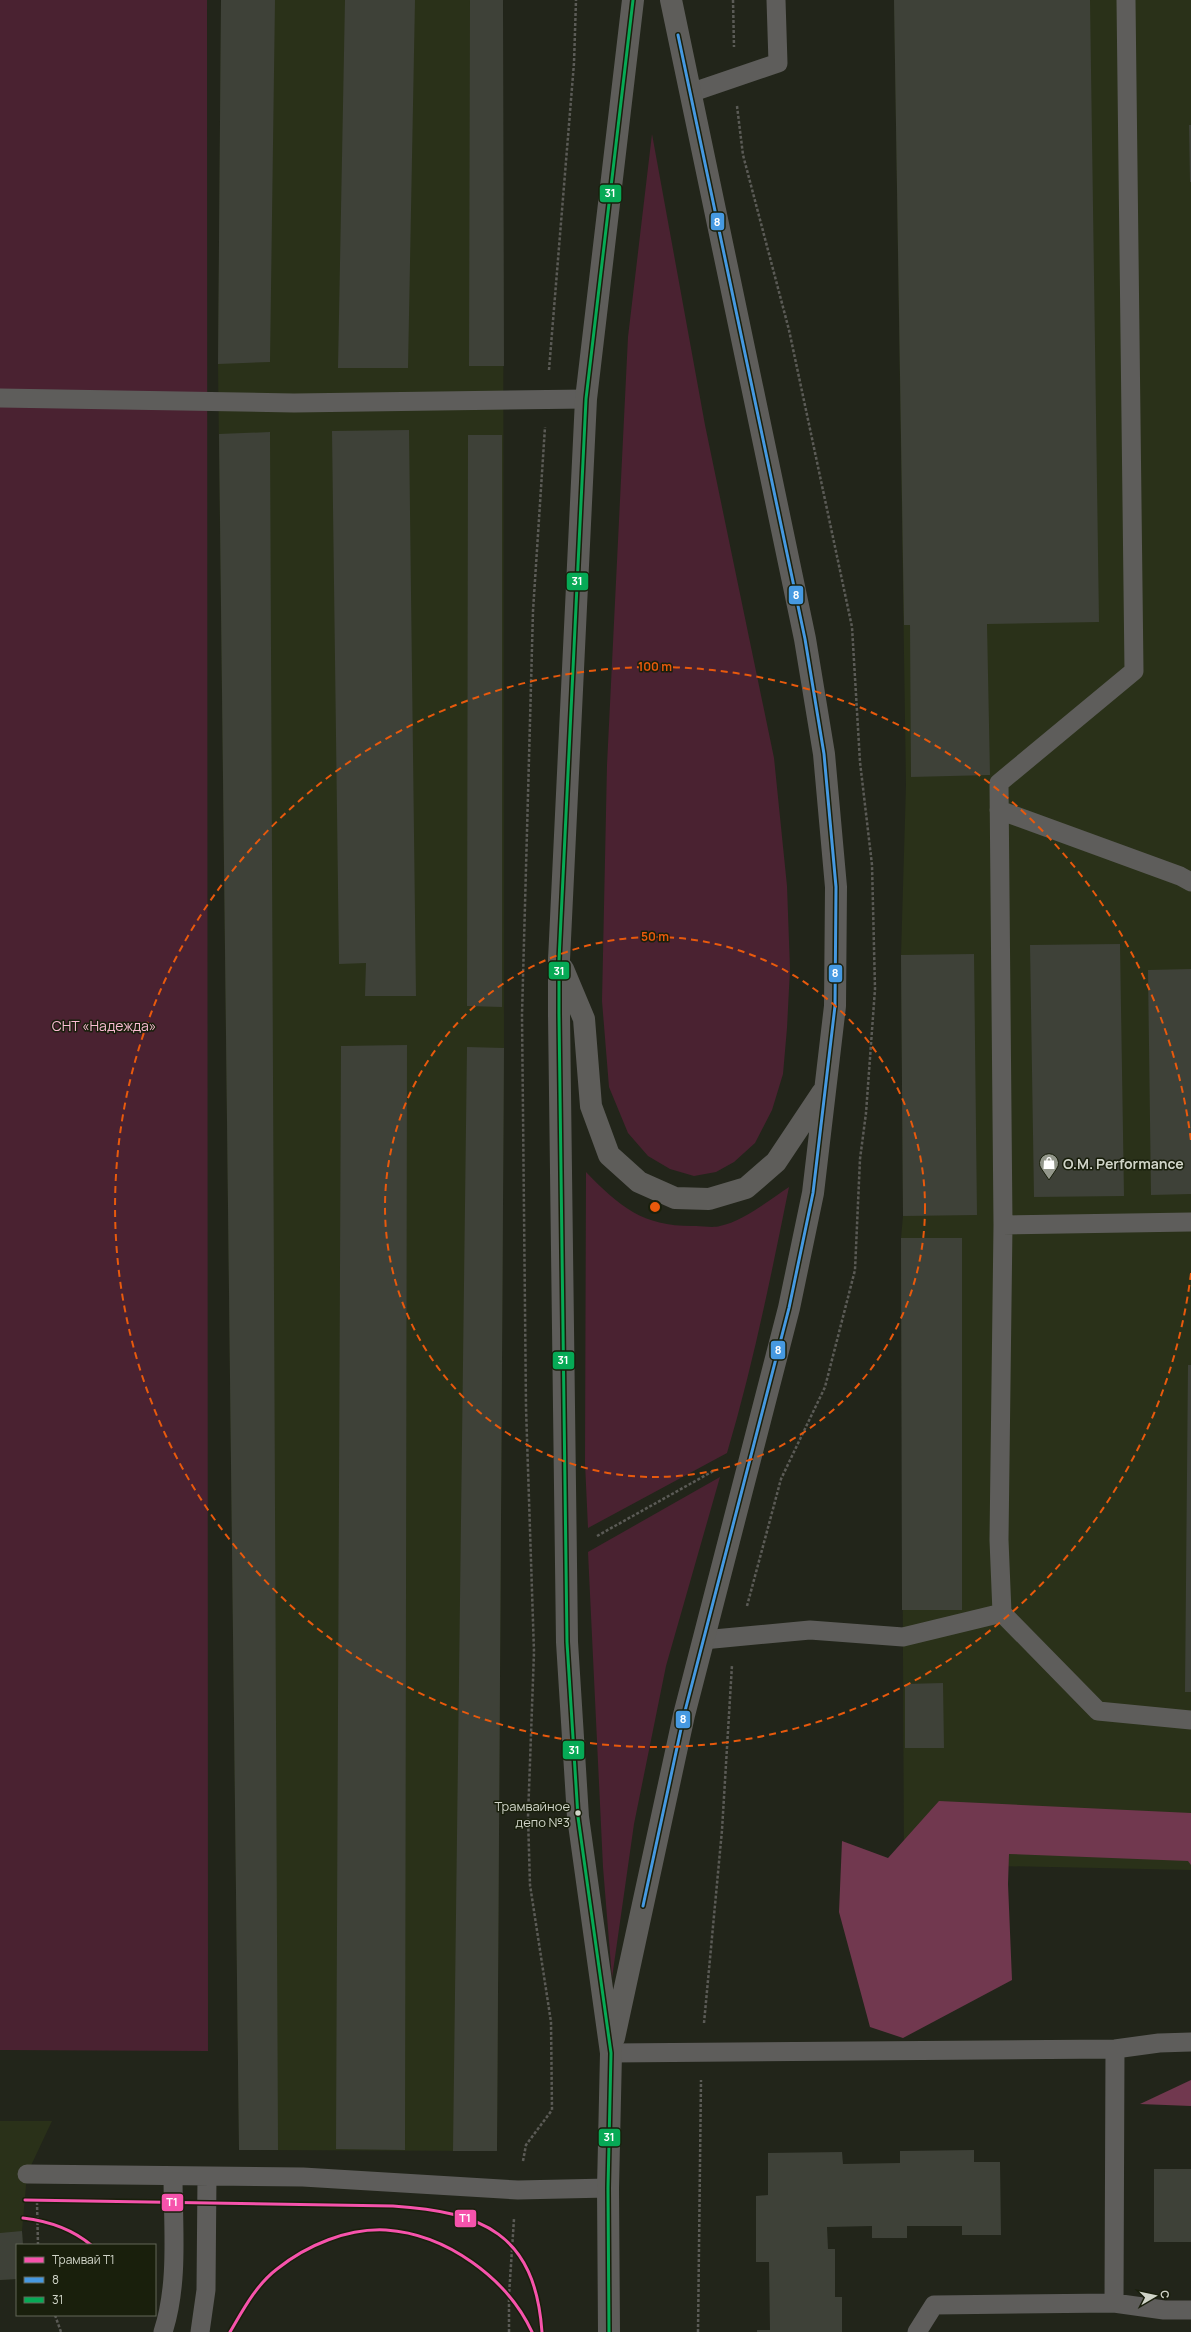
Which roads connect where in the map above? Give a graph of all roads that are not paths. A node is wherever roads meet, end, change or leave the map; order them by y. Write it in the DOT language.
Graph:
graph roads {
  1 [pos="632,0"];
  2 [pos="671,0"];
  3 [pos="776,0"];
  4 [pos="1126,0"];
  5 [pos="690,93"];
  6 [pos="0,398"];
  7 [pos="586,399"];
  8 [pos="999,810"];
  9 [pos="1191,882"];
  10 [pos="559,960"];
  11 [pos="824,1089"];
  12 [pos="1191,1222"];
  13 [pos="1003,1224"];
  14 [pos="1002,1613"];
  15 [pos="703,1640"];
  16 [pos="1191,1720"];
  17 [pos="1191,2042"];
  18 [pos="1115,2049"];
  19 [pos="611,2053"];
  20 [pos="32,2174"];
  21 [pos="173,2176"];
  22 [pos="207,2176"];
  23 [pos="608,2188"];
  24 [pos="1114,2303"];
  25 [pos="1191,2310"];
  26 [pos="163,2332"];
  27 [pos="200,2332"];
  28 [pos="609,2332"];
  29 [pos="917,2332"];
  1 -- 7 [label="main road"];
  2 -- 5 [label="main road"];
  3 -- 5 [label="lane"];
  4 -- 8 [label="lane"];
  5 -- 11 [label="main road"];
  6 -- 7 [label="lane"];
  7 -- 10 [label="main road"];
  8 -- 9 [label="lane"];
  8 -- 13 [label="lane"];
  10 -- 11 [label="main road"];
  10 -- 19 [label="main road"];
  11 -- 15 [label="main road"];
  12 -- 13 [label="lane"];
  13 -- 14 [label="lane"];
  14 -- 15 [label="lane"];
  14 -- 16 [label="lane"];
  15 -- 19 [label="main road"];
  17 -- 18 [label="lane"];
  18 -- 19 [label="lane"];
  18 -- 24 [label="lane"];
  19 -- 23 [label="main road"];
  20 -- 21 [label="lane"];
  21 -- 22 [label="lane"];
  21 -- 26 [label="lane"];
  22 -- 23 [label="lane"];
  22 -- 27 [label="lane"];
  23 -- 28 [label="main road"];
  24 -- 25 [label="lane"];
  24 -- 29 [label="lane"];
}
